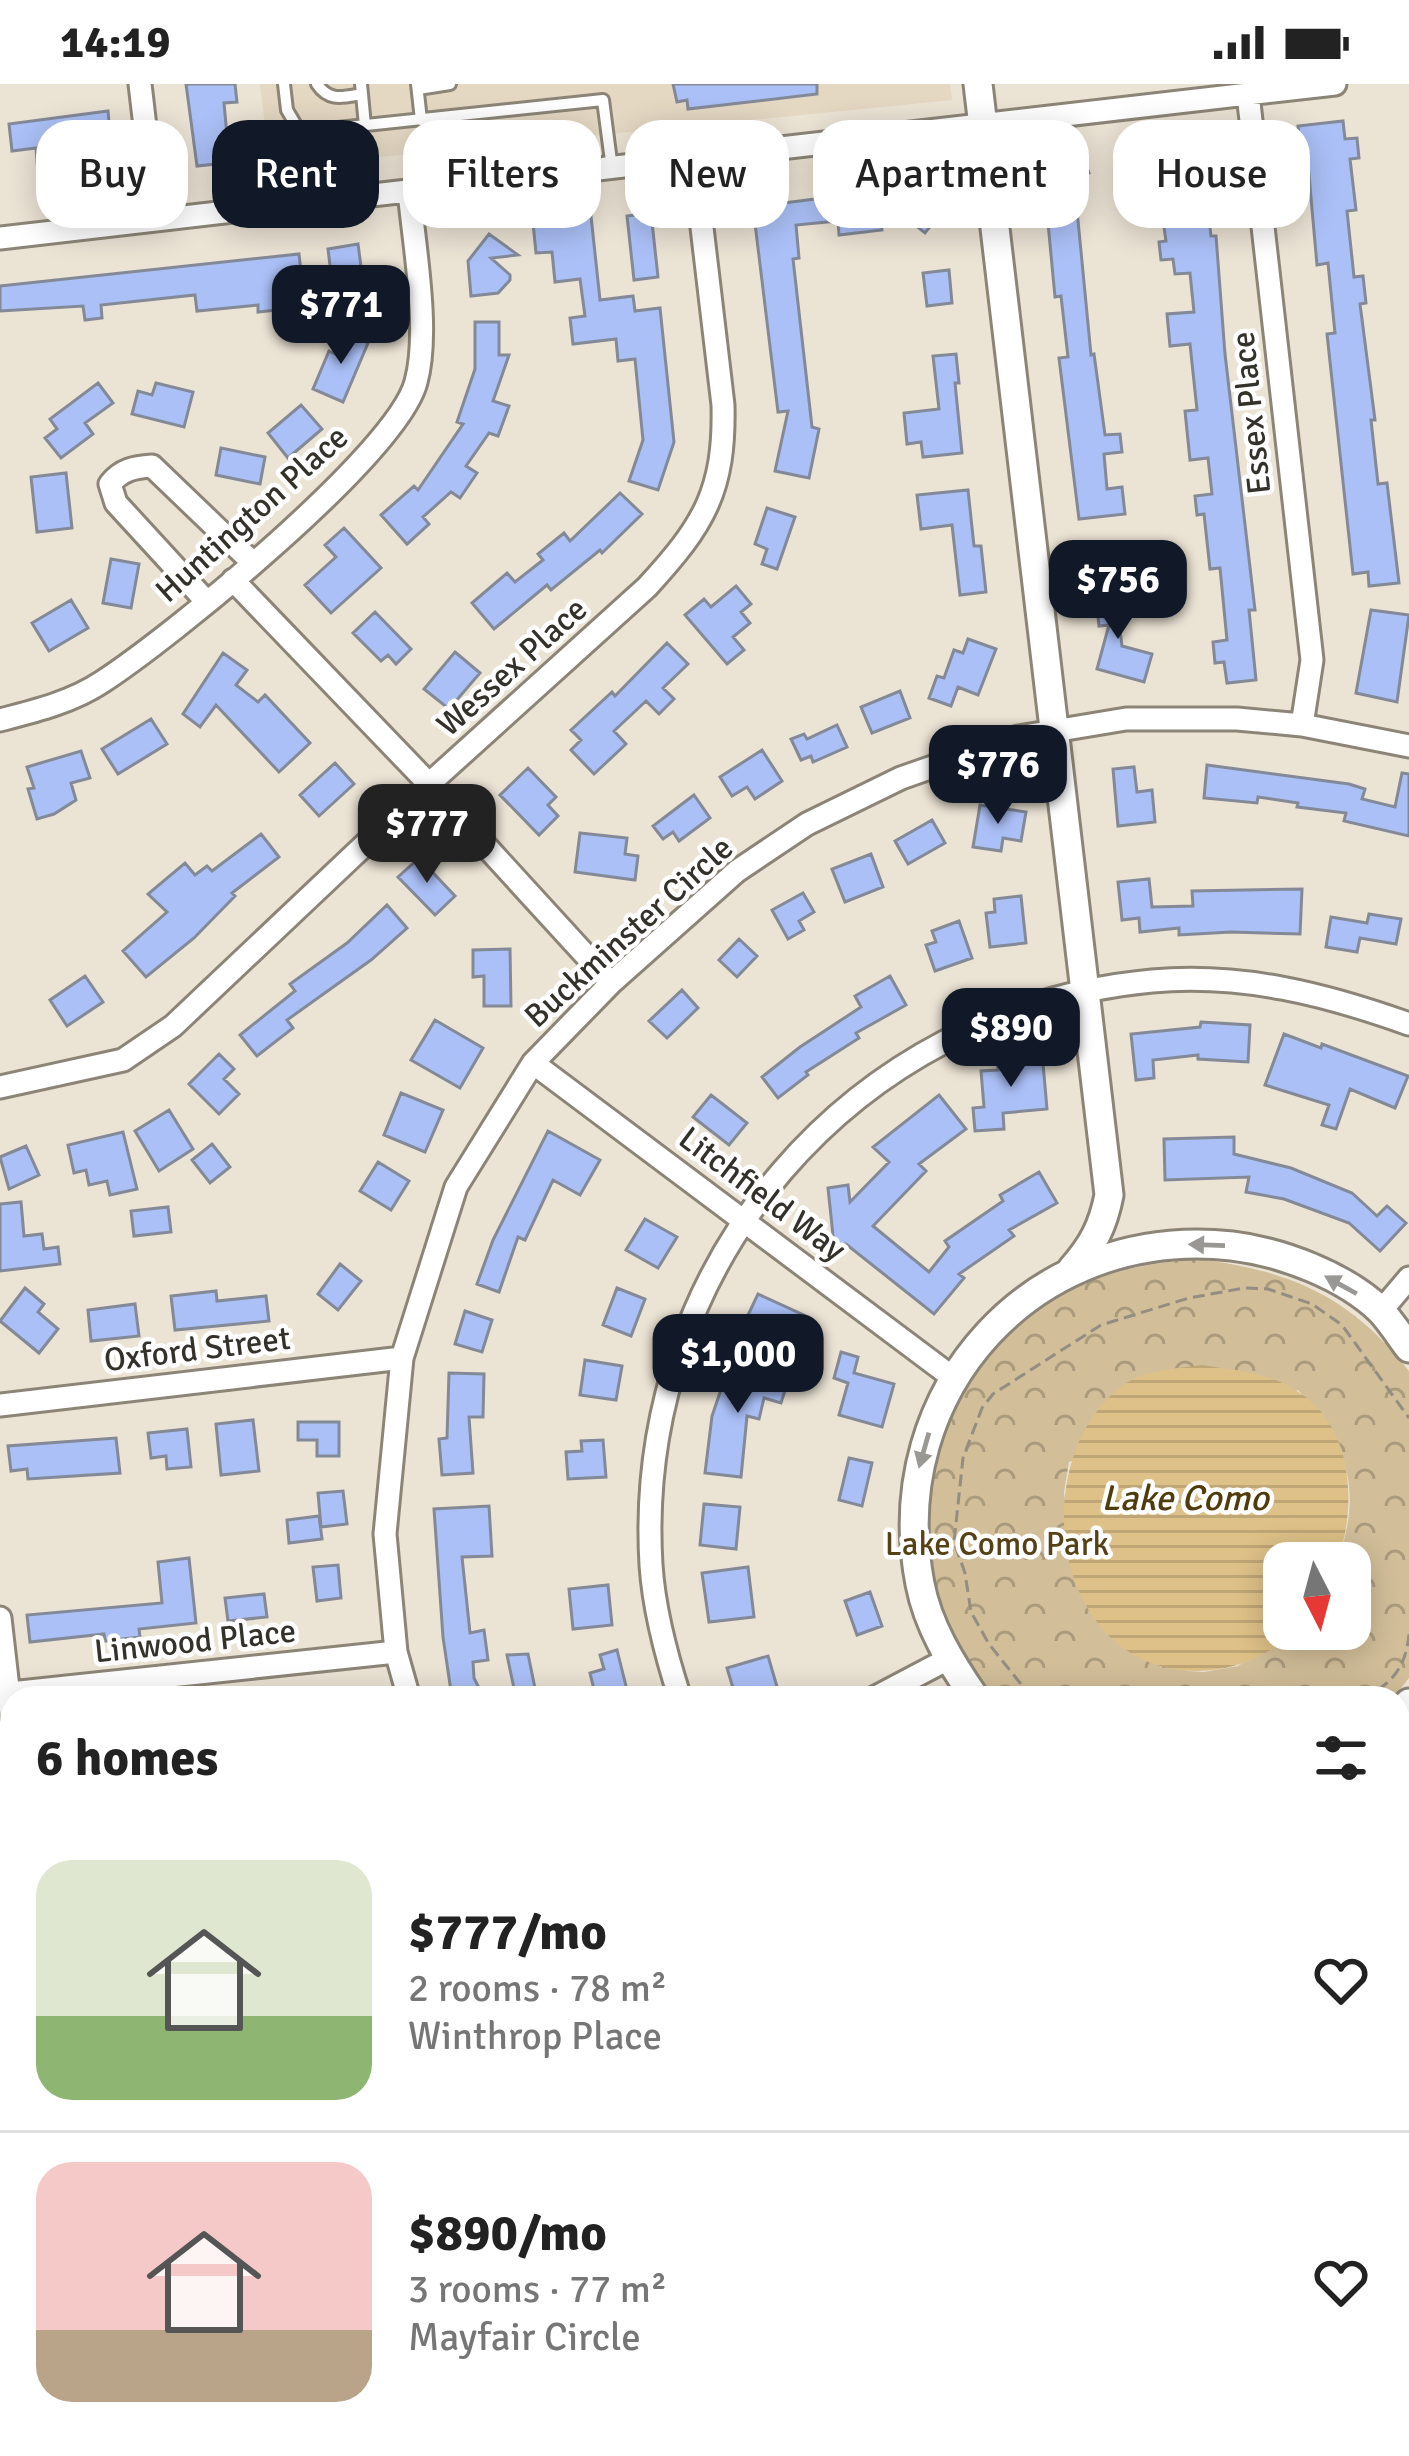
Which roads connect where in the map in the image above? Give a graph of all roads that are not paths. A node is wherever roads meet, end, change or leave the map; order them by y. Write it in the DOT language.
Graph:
graph roads {
  1 [pos="140,84"];
  2 [pos="284,84"];
  3 [pos="317,84"];
  4 [pos="449,84"];
  5 [pos="978,84"];
  6 [pos="1335,84"];
  7 [pos="418,86"];
  8 [pos="1272,88"];
  9 [pos="361,89"];
  10 [pos="1248,94"];
  11 [pos="144,120"];
  12 [pos="292,120"];
  13 [pos="364,120"];
  14 [pos="421,120"];
  15 [pos="982,120"];
  16 [pos="1001,120"];
  17 [pos="625,168"];
  18 [pos="612,169"];
  19 [pos="601,170"];
  20 [pos="87,228"];
  21 [pos="413,228"];
  22 [pos="702,228"];
  23 [pos="994,228"];
  24 [pos="0,238"];
  25 [pos="252,562"];
  26 [pos="233,580"];
  27 [pos="206,601"];
  28 [pos="0,720"];
  29 [pos="1302,725"];
  30 [pos="1052,729"];
  31 [pos="1409,746"];
  32 [pos="429,784"];
  33 [pos="611,983"];
  34 [pos="1084,991"];
  35 [pos="1409,1024"];
  36 [pos="533,1063"];
  37 [pos="0,1088"];
  38 [pos="1108,1195"];
  39 [pos="743,1220"];
  40 [pos="1159,1245"];
  41 [pos="1072,1269"];
  42 [pos="1409,1277"];
  43 [pos="1381,1311"];
  44 [pos="1409,1348"];
  45 [pos="402,1358"];
  46 [pos="952,1377"];
  47 [pos="0,1405"];
  48 [pos="0,1618"];
  49 [pos="397,1652"];
  50 [pos="948,1659"];
  51 [pos="4,1686"];
  52 [pos="79,1686"];
  53 [pos="406,1686"];
  54 [pos="676,1686"];
  55 [pos="897,1686"];
  56 [pos="967,1686"];
  1 -- 11 [label="street"];
  2 -- 12 [label="lane"];
  3 -- 9 [label="lane"];
  4 -- 7 [label="lane"];
  5 -- 15 [label="street"];
  6 -- 8 [label="street"];
  7 -- 14 [label="lane"];
  8 -- 10 [label="street"];
  9 -- 13 [label="lane"];
  10 -- 16 [label="street"];
  10 -- 29 [label="street, Essex Place"];
  14 -- 18 [label="lane"];
  17 -- 18 [label="street"];
  18 -- 19 [label="street"];
  20 -- 24 [label="street"];
  21 -- 25 [label="street, Huntington Place"];
  22 -- 32 [label="street, Wessex Place"];
  23 -- 30 [label="street"];
  25 -- 26 [label="street, Huntington Place"];
  25 -- 27 [label="street"];
  26 -- 27 [label="street, Huntington Place"];
  26 -- 32 [label="street"];
  27 -- 28 [label="street, Huntington Place"];
  29 -- 30 [label="street, Buckminster Circle"];
  29 -- 31 [label="street, Buckminster Circle"];
  30 -- 33 [label="street, Buckminster Circle"];
  30 -- 34 [label="street"];
  32 -- 33 [label="street"];
  32 -- 37 [label="street, Wessex Place"];
  33 -- 36 [label="street, Buckminster Circle"];
  34 -- 35 [label="street"];
  34 -- 38 [label="street"];
  34 -- 39 [label="street"];
  36 -- 39 [label="street, Litchfield Way"];
  36 -- 45 [label="street, Buckminster Circle"];
  38 -- 40 [label="street"];
  38 -- 41 [label="street"];
  39 -- 46 [label="street, Litchfield Way"];
  39 -- 54 [label="street"];
  40 -- 41 [label="street"];
  43 -- 40 [label="street, one-way"];
  41 -- 46 [label="street"];
  42 -- 43 [label="street"];
  43 -- 44 [label="street"];
  45 -- 47 [label="street, Oxford Street"];
  45 -- 49 [label="street, Buckminster Circle"];
  46 -- 50 [label="street, one-way"];
  48 -- 51 [label="street"];
  49 -- 52 [label="street, Linwood Place"];
  49 -- 53 [label="street, Buckminster Circle"];
  50 -- 55 [label="street"];
  50 -- 56 [label="street"];
}
